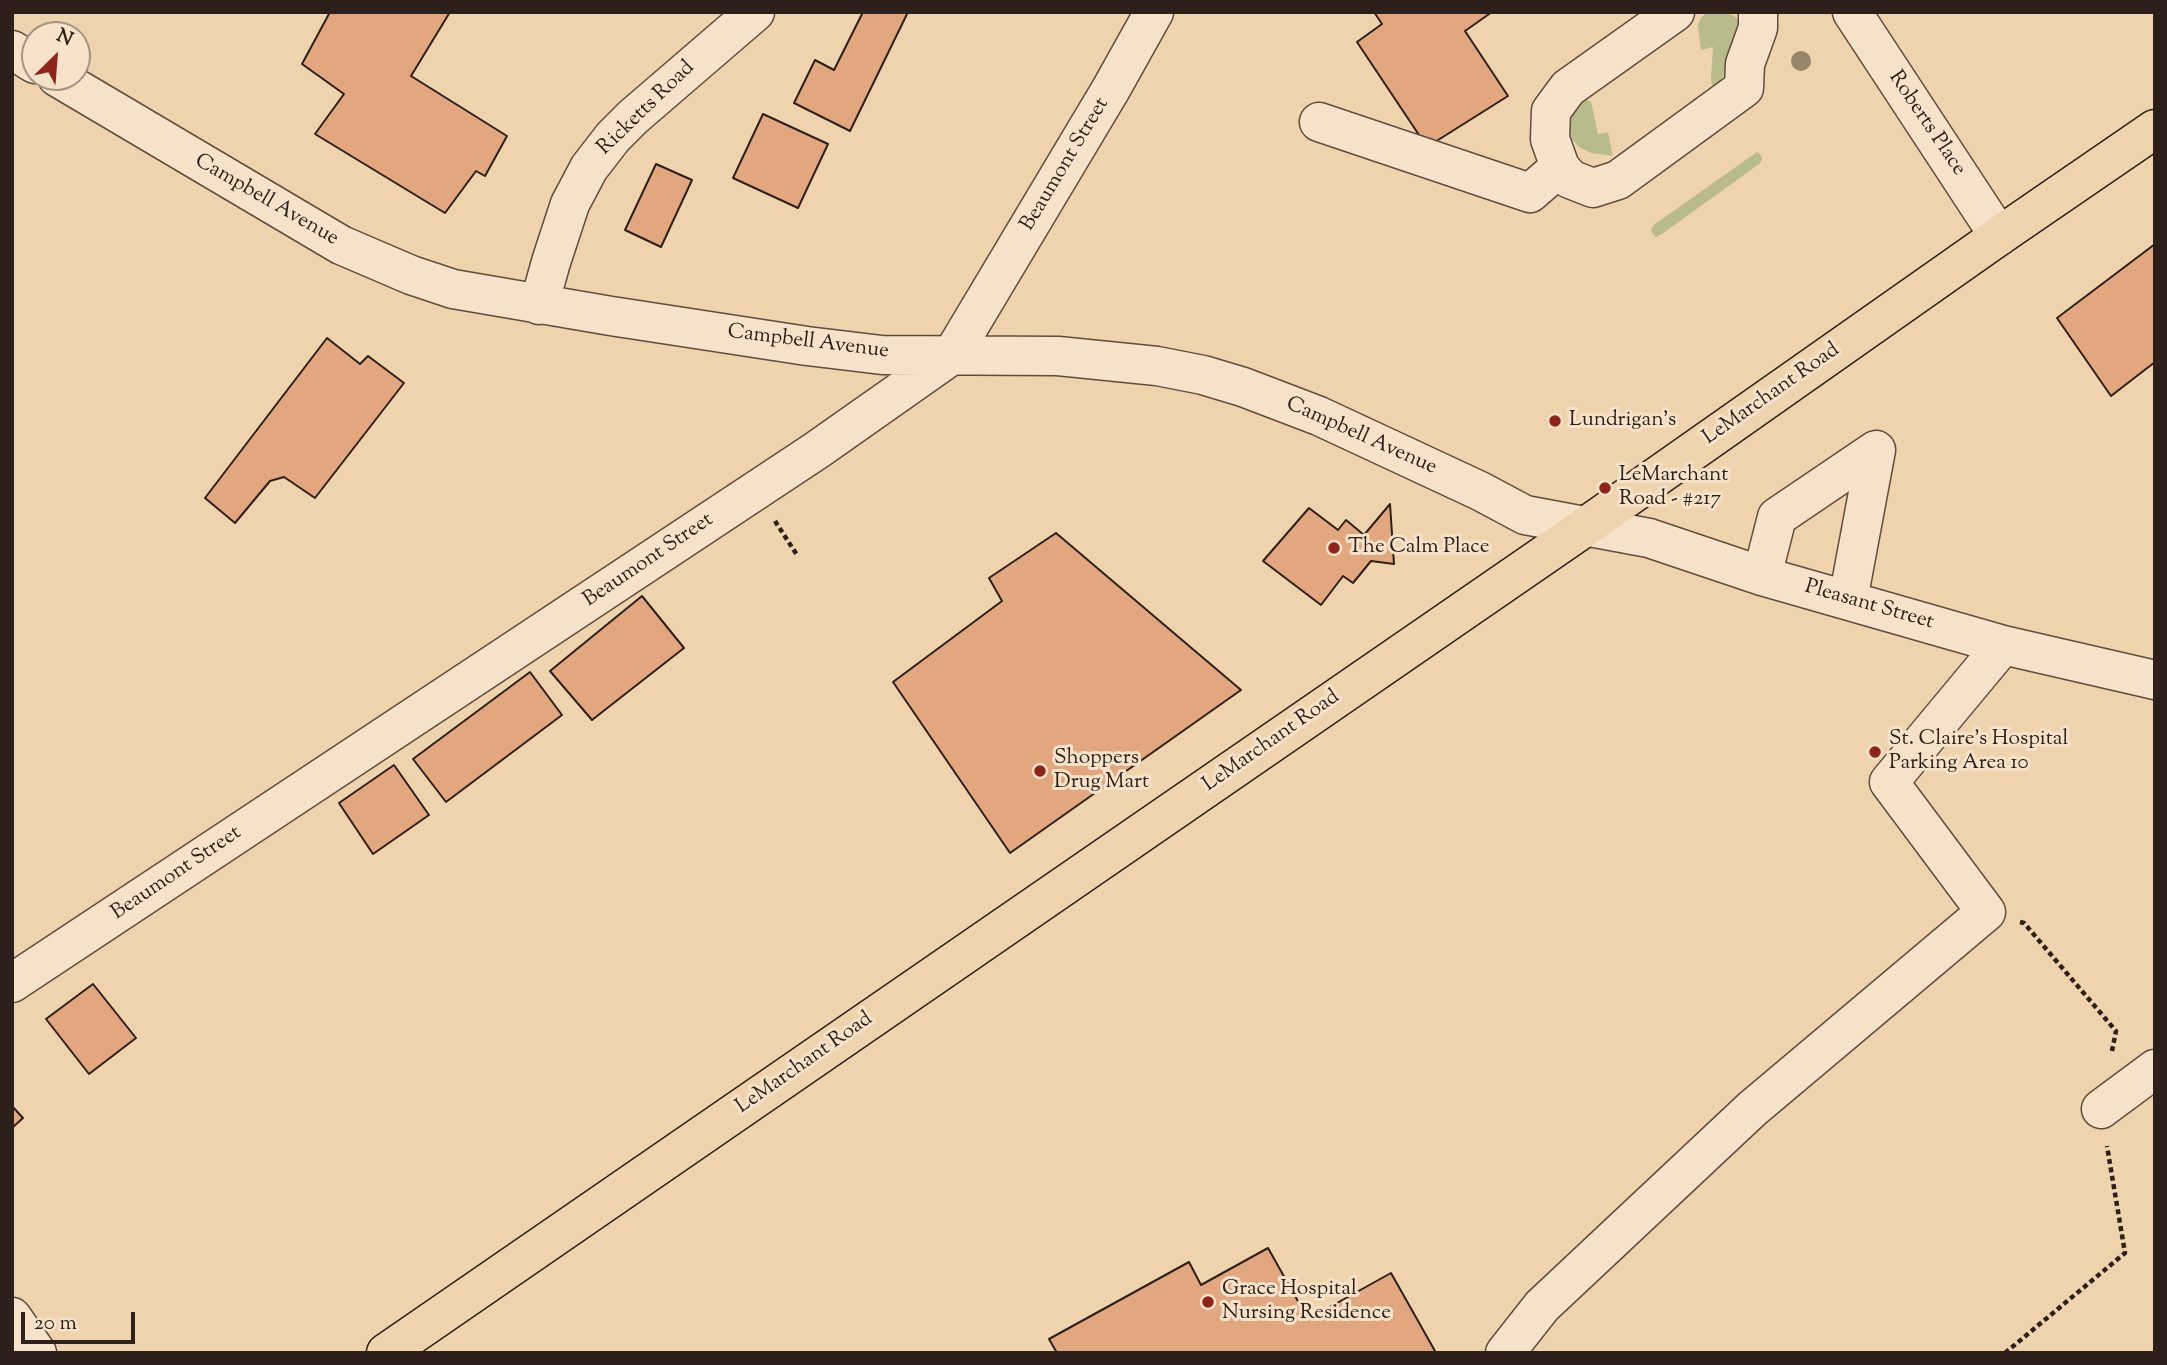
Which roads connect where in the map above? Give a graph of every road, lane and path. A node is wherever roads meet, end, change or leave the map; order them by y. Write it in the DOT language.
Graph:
graph roads {
  1 [pos="755,12"];
  2 [pos="1154,12"];
  3 [pos="1675,12"];
  4 [pos="1758,12"];
  5 [pos="1852,12"];
  6 [pos="81,91"];
  7 [pos="1319,122"];
  8 [pos="2155,129"];
  9 [pos="1560,167"];
  10 [pos="1999,236"];
  11 [pos="539,305"];
  12 [pos="952,355"];
  13 [pos="1585,527"];
  14 [pos="1762,576"];
  15 [pos="1848,600"];
  16 [pos="2003,645"];
  17 [pos="2155,680"];
  18 [pos="1986,912"];
  19 [pos="12,983"];
  20 [pos="2155,1069"];
  21 [pos="2101,1109"];
  22 [pos="12,1317"];
  23 [pos="37,1353"];
  24 [pos="386,1353"];
  25 [pos="1505,1353"];
  26 [pos="2005,1353"];
  1 -- 11 [label="street, Ricketts Road"];
  2 -- 12 [label="street, Beaumont Street"];
  3 -- 9 [label="street"];
  4 -- 9 [label="street"];
  5 -- 10 [label="street, Roberts Place"];
  6 -- 11 [label="street, Campbell Avenue"];
  7 -- 9 [label="street"];
  8 -- 10 [label="main road, LeMarchant Road"];
  10 -- 13 [label="main road, LeMarchant Road"];
  11 -- 12 [label="street, Campbell Avenue"];
  12 -- 13 [label="street, Campbell Avenue"];
  12 -- 19 [label="street, Beaumont Street"];
  13 -- 14 [label="street, Pleasant Street"];
  13 -- 24 [label="main road, LeMarchant Road"];
  14 -- 15 [label="street, Pleasant Street"];
  14 -- 15 [label="street"];
  15 -- 16 [label="street, Pleasant Street"];
  16 -- 17 [label="street, Pleasant Street"];
  16 -- 18 [label="street"];
  18 -- 21 [label="path"];
  18 -- 25 [label="street"];
  20 -- 21 [label="street"];
  21 -- 26 [label="path"];
  22 -- 23 [label="street"];
}
